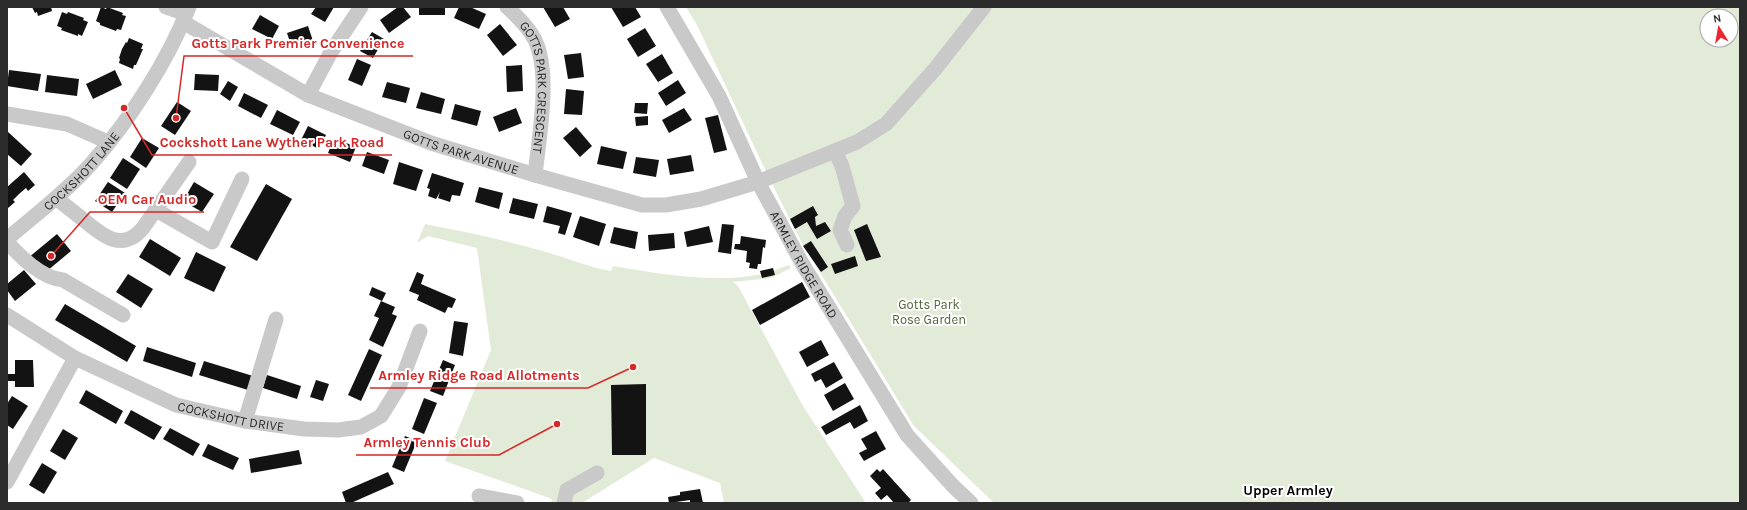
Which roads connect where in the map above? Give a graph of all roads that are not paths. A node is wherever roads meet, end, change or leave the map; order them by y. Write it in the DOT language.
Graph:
graph roads {
  1 [pos="166,7"];
  2 [pos="361,7"];
  3 [pos="507,7"];
  4 [pos="667,7"];
  5 [pos="984,7"];
  6 [pos="186,15"];
  7 [pos="308,95"];
  8 [pos="7,114"];
  9 [pos="108,142"];
  10 [pos="835,151"];
  11 [pos="189,162"];
  12 [pos="535,175"];
  13 [pos="242,179"];
  14 [pos="758,182"];
  15 [pos="56,198"];
  16 [pos="156,210"];
  17 [pos="7,239"];
  18 [pos="7,242"];
  19 [pos="847,245"];
  20 [pos="7,315"];
  21 [pos="123,315"];
  22 [pos="276,319"];
  23 [pos="420,331"];
  24 [pos="75,358"];
  25 [pos="245,421"];
  26 [pos="597,473"];
  27 [pos="7,482"];
  28 [pos="479,496"];
  29 [pos="517,503"];
  30 [pos="564,503"];
  31 [pos="971,503"];
  1 -- 6 [label="street, GOTTS PARK AVENUE"];
  2 -- 7 [label="street"];
  3 -- 12 [label="street, GOTTS PARK CRESCENT"];
  4 -- 14 [label="street, ARMLEY RIDGE ROAD"];
  5 -- 10 [label="street, GOTTS PARK AVENUE"];
  6 -- 7 [label="street, GOTTS PARK AVENUE"];
  6 -- 9 [label="street, COCKSHOTT LANE"];
  7 -- 12 [label="street, GOTTS PARK AVENUE"];
  8 -- 9 [label="street"];
  9 -- 15 [label="street, COCKSHOTT LANE"];
  10 -- 14 [label="street, GOTTS PARK AVENUE"];
  10 -- 19 [label="street"];
  11 -- 16 [label="street"];
  12 -- 14 [label="street, GOTTS PARK AVENUE"];
  13 -- 16 [label="street"];
  14 -- 31 [label="street, ARMLEY RIDGE ROAD"];
  15 -- 16 [label="street"];
  15 -- 17 [label="street, COCKSHOTT LANE"];
  18 -- 21 [label="street"];
  20 -- 24 [label="street, COCKSHOTT DRIVE"];
  22 -- 25 [label="street"];
  23 -- 25 [label="street, COCKSHOTT DRIVE"];
  24 -- 25 [label="street, COCKSHOTT DRIVE"];
  24 -- 27 [label="street"];
  26 -- 30 [label="street"];
  28 -- 29 [label="street"];
}
